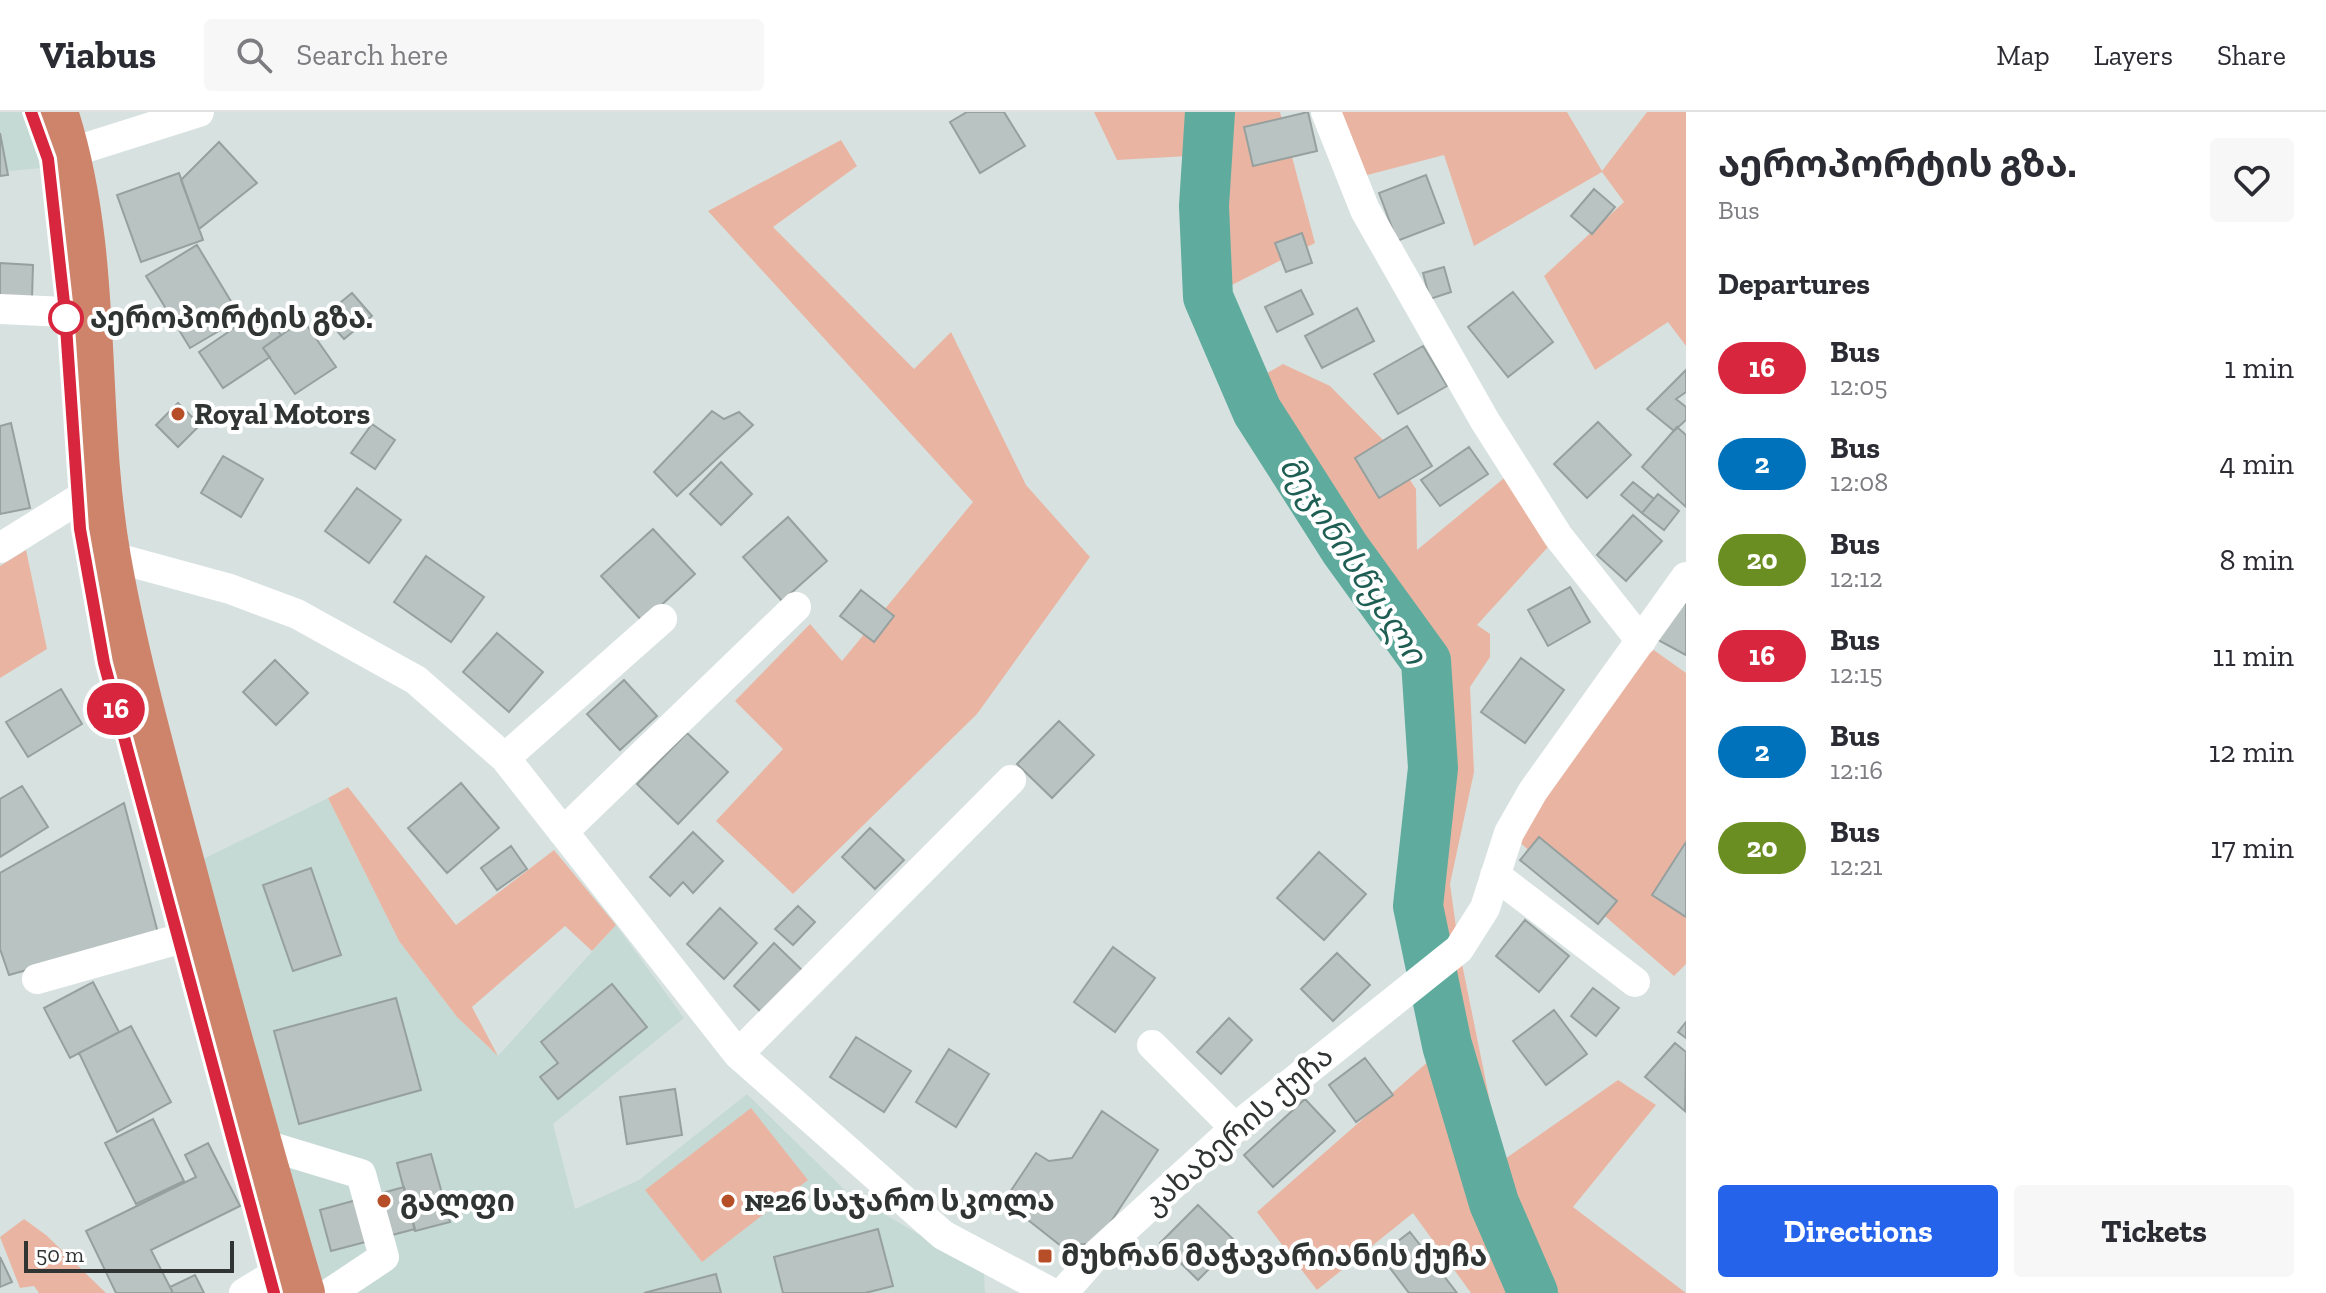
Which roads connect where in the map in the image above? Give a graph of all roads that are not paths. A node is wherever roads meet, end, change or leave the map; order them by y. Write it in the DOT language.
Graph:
graph roads {
  1 [pos="31,112"];
  2 [pos="56,112"];
  3 [pos="199,112"];
  4 [pos="1326,112"];
  5 [pos="69,153"];
  6 [pos="0,309"];
  7 [pos="65,312"];
  8 [pos="77,500"];
  9 [pos="0,548"];
  10 [pos="109,556"];
  11 [pos="1686,577"];
  12 [pos="796,607"];
  13 [pos="662,619"];
  14 [pos="1641,641"];
  15 [pos="505,758"];
  16 [pos="1011,780"];
  17 [pos="563,832"];
  18 [pos="1495,875"];
  19 [pos="179,939"];
  20 [pos="37,979"];
  21 [pos="1635,982"];
  22 [pos="1152,1045"];
  23 [pos="738,1054"];
  24 [pos="1235,1128"];
  25 [pos="259,1143"];
  26 [pos="272,1289"];
  27 [pos="330,1293"];
  28 [pos="1052,1293"];
  29 [pos="1063,1293"];
  1 -- 7 [label="highway"];
  2 -- 5 [label="highway"];
  3 -- 5 [label="street"];
  4 -- 14 [label="street"];
  5 -- 10 [label="highway"];
  6 -- 7 [label="street"];
  7 -- 8 [label="highway"];
  8 -- 9 [label="street"];
  8 -- 19 [label="highway"];
  10 -- 15 [label="street"];
  10 -- 25 [label="highway"];
  11 -- 14 [label="street"];
  12 -- 17 [label="street"];
  13 -- 15 [label="street"];
  14 -- 18 [label="street"];
  15 -- 17 [label="street"];
  16 -- 23 [label="street"];
  17 -- 23 [label="street"];
  18 -- 21 [label="street"];
  18 -- 24 [label="street, კახაბერის ქუჩა"];
  19 -- 20 [label="street"];
  19 -- 26 [label="highway"];
  22 -- 24 [label="street"];
  23 -- 28 [label="street"];
  24 -- 29 [label="street, კახაბერის ქუჩა"];
  25 -- 26 [label="highway"];
  25 -- 27 [label="street"];
}
